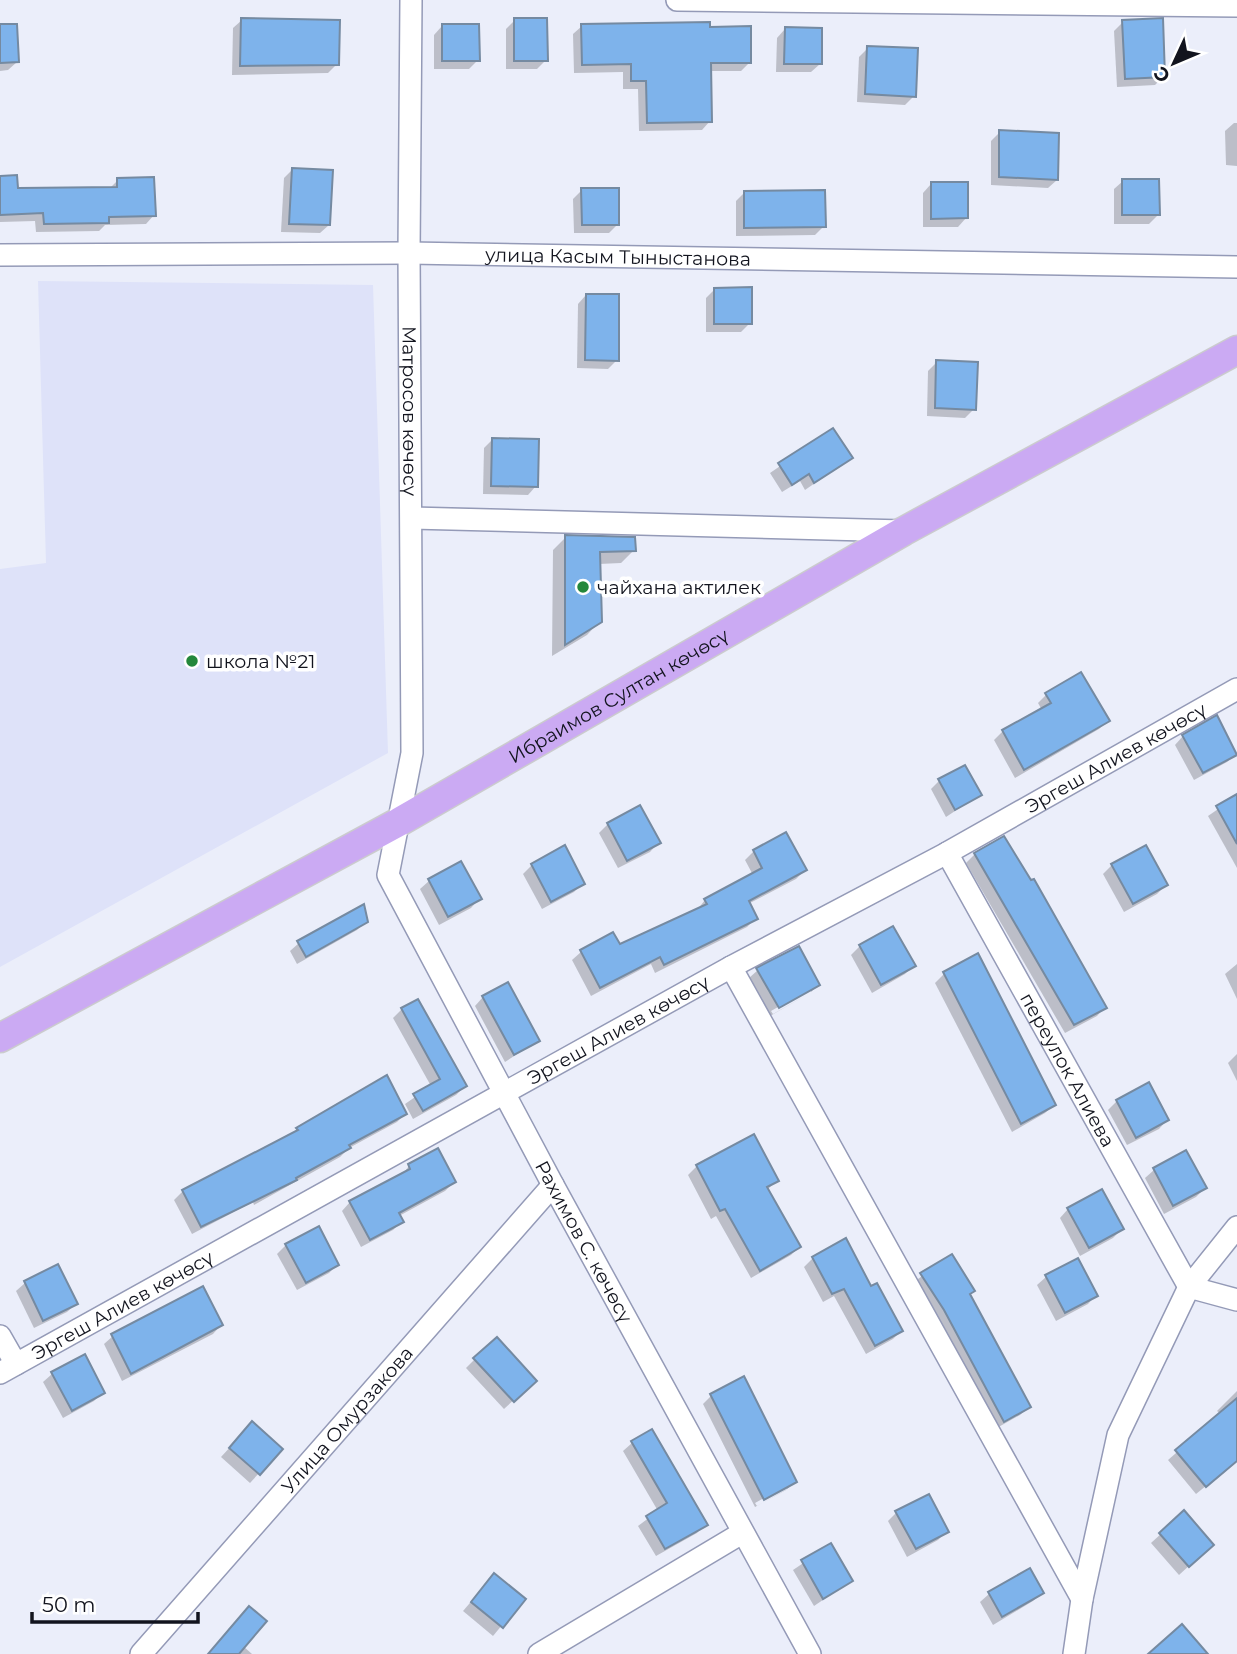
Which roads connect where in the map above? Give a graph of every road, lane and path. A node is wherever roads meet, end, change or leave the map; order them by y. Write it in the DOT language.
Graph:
graph roads {
  1 [pos="411,0"];
  2 [pos="677,0"];
  3 [pos="1237,6"];
  4 [pos="408,253"];
  5 [pos="0,255"];
  6 [pos="1237,267"];
  7 [pos="1237,350"];
  8 [pos="412,518"];
  9 [pos="904,531"];
  10 [pos="1237,689"];
  11 [pos="399,821"];
  12 [pos="947,853"];
  13 [pos="732,967"];
  14 [pos="0,1038"];
  15 [pos="505,1092"];
  16 [pos="553,1185"];
  17 [pos="1237,1227"];
  18 [pos="1189,1287"];
  19 [pos="1237,1300"];
  20 [pos="0,1336"];
  21 [pos="8,1369"];
  22 [pos="742,1533"];
  23 [pos="1082,1599"];
  24 [pos="141,1654"];
  25 [pos="539,1654"];
  26 [pos="810,1654"];
  27 [pos="1074,1654"];
  1 -- 4 [label="street, Матросов көчөсү"];
  2 -- 3 [label="street"];
  4 -- 5 [label="street, улица Касым Тыныстанова"];
  4 -- 6 [label="street, улица Касым Тыныстанова"];
  4 -- 8 [label="street, Матросов көчөсү"];
  7 -- 9 [label="main road, Ибраимов Султан көчөсү"];
  8 -- 9 [label="street"];
  8 -- 11 [label="street, Матросов көчөсү"];
  9 -- 11 [label="main road, Ибраимов Султан көчөсү"];
  10 -- 12 [label="street, Эргеш Алиев көчөсү"];
  11 -- 14 [label="main road, Ибраимов Султан көчөсү"];
  11 -- 15 [label="street, Рахимов С. көчөсү"];
  12 -- 13 [label="street, Эргеш Алиев көчөсү"];
  12 -- 18 [label="street, переулок Алиева"];
  13 -- 15 [label="street, Эргеш Алиев көчөсү"];
  13 -- 23 [label="street"];
  15 -- 16 [label="street, Рахимов С. көчөсү"];
  15 -- 21 [label="street, Эргеш Алиев көчөсү"];
  16 -- 22 [label="street, Рахимов С. көчөсү"];
  16 -- 24 [label="street, Улица Омурзакова"];
  17 -- 18 [label="street"];
  18 -- 19 [label="street"];
  18 -- 23 [label="street"];
  20 -- 21 [label="street"];
  22 -- 25 [label="street"];
  22 -- 26 [label="street, Рахимов С. көчөсү"];
  23 -- 27 [label="street"];
}
